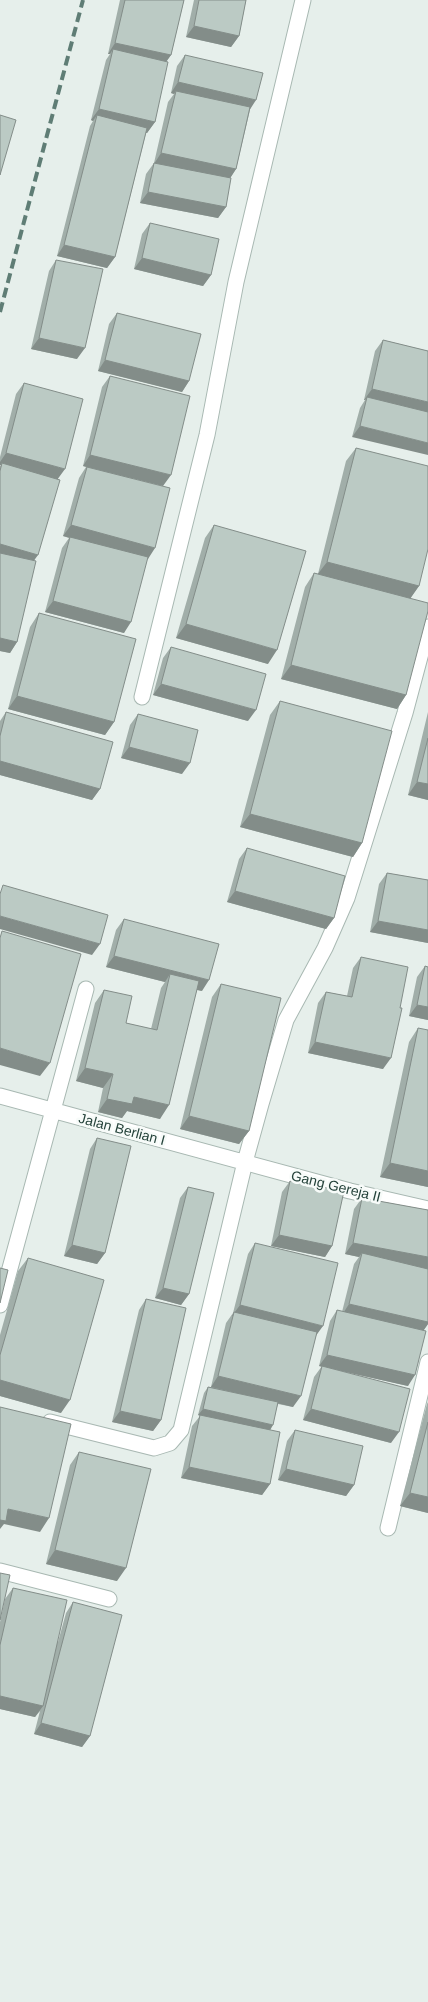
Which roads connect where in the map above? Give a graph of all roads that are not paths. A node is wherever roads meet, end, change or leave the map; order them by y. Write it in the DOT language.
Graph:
graph roads {
  1 [pos="303,0"];
  2 [pos="428,627"];
  3 [pos="142,697"];
  4 [pos="86,989"];
  5 [pos="0,1096"];
  6 [pos="53,1111"];
  7 [pos="245,1162"];
  8 [pos="428,1209"];
  9 [pos="0,1306"];
  10 [pos="428,1362"];
  11 [pos="38,1420"];
  12 [pos="388,1528"];
  13 [pos="0,1571"];
  14 [pos="109,1599"];
  1 -- 3 [label="street"];
  2 -- 7 [label="street"];
  4 -- 6 [label="street"];
  5 -- 6 [label="street, Jalan Berlian I"];
  6 -- 7 [label="street, Jalan Berlian I"];
  6 -- 9 [label="street"];
  7 -- 8 [label="street, Gang Gereja II"];
  7 -- 11 [label="street"];
  10 -- 12 [label="street"];
  13 -- 14 [label="street"];
}
